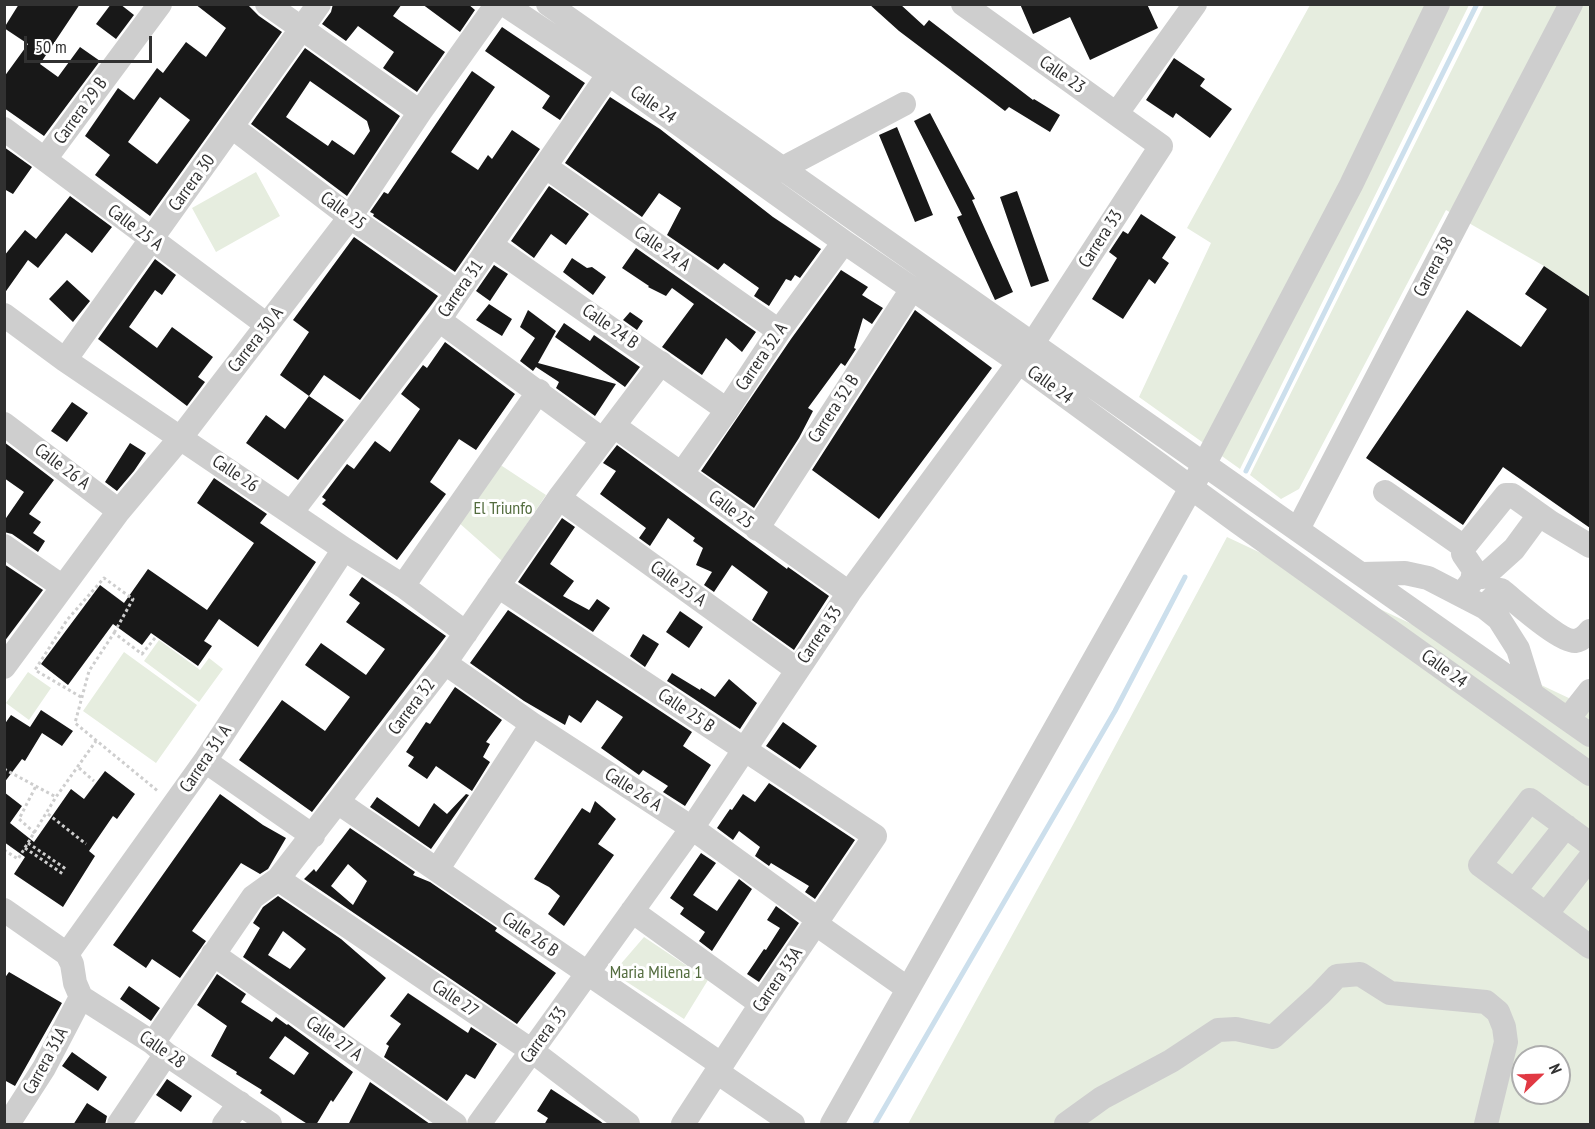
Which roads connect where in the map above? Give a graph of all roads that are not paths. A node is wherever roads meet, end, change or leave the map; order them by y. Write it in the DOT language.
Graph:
graph roads {
  1 [pos="159,4"];
  2 [pos="267,4"];
  3 [pos="319,4"];
  4 [pos="497,4"];
  5 [pos="504,4"];
  6 [pos="548,4"];
  7 [pos="963,4"];
  8 [pos="1195,4"];
  9 [pos="1438,4"];
  10 [pos="1571,4"];
  11 [pos="302,30"];
  12 [pos="615,66"];
  13 [pos="904,104"];
  14 [pos="420,112"];
  15 [pos="1117,113"];
  16 [pos="232,127"];
  17 [pos="4,129"];
  18 [pos="1161,146"];
  19 [pos="45,159"];
  20 [pos="546,167"];
  21 [pos="781,168"];
  22 [pos="760,182"];
  23 [pos="350,217"];
  24 [pos="151,240"];
  25 [pos="844,242"];
  26 [pos="492,245"];
  27 [pos="912,289"];
  28 [pos="458,291"];
  29 [pos="4,315"];
  30 [pos="439,320"];
  31 [pos="267,325"];
  32 [pos="779,331"];
  33 [pos="1026,353"];
  34 [pos="64,360"];
  35 [pos="661,363"];
  36 [pos="539,392"];
  37 [pos="727,410"];
  38 [pos="4,424"];
  39 [pos="608,433"];
  40 [pos="1160,433"];
  41 [pos="181,437"];
  42 [pos="1151,458"];
  43 [pos="1204,465"];
  44 [pos="682,473"];
  45 [pos="1191,487"];
  46 [pos="1385,492"];
  47 [pos="560,498"];
  48 [pos="1269,509"];
  49 [pos="119,510"];
  50 [pos="291,513"];
  51 [pos="1539,514"];
  52 [pos="757,529"];
  53 [pos="1298,530"];
  54 [pos="1251,532"];
  55 [pos="4,546"];
  56 [pos="1590,546"];
  57 [pos="1464,547"];
  58 [pos="344,549"];
  59 [pos="1362,574"];
  60 [pos="1486,579"];
  61 [pos="403,586"];
  62 [pos="498,586"];
  63 [pos="63,587"];
  64 [pos="849,592"];
  65 [pos="1461,595"];
  66 [pos="1484,607"];
  67 [pos="1590,631"];
  68 [pos="466,633"];
  69 [pos="445,663"];
  70 [pos="4,668"];
  71 [pos="796,669"];
  72 [pos="1590,691"];
  73 [pos="1532,693"];
  74 [pos="1568,719"];
  75 [pos="532,724"];
  76 [pos="1590,735"];
  77 [pos="744,749"];
  78 [pos="205,761"];
  79 [pos="1590,774"];
  80 [pos="339,803"];
  81 [pos="1566,826"];
  82 [pos="692,828"];
  83 [pos="313,836"];
  84 [pos="875,836"];
  85 [pos="1590,844"];
  86 [pos="1590,858"];
  87 [pos="437,870"];
  88 [pos="278,879"];
  89 [pos="1515,890"];
  90 [pos="632,911"];
  91 [pos="1547,913"];
  92 [pos="7,917"];
  93 [pos="818,922"];
  94 [pos="1586,936"];
  95 [pos="213,954"];
  96 [pos="70,959"];
  97 [pos="587,974"];
  98 [pos="907,988"];
  99 [pos="81,997"];
  100 [pos="761,1004"];
  101 [pos="160,1048"];
  102 [pos="532,1051"];
  103 [pos="720,1069"];
  104 [pos="240,1103"];
  105 [pos="8,1125"];
  106 [pos="119,1125"];
  107 [pos="224,1125"];
  108 [pos="270,1125"];
  109 [pos="455,1125"];
  110 [pos="479,1125"];
  111 [pos="628,1125"];
  112 [pos="683,1125"];
  113 [pos="793,1125"];
  114 [pos="832,1125"];
  115 [pos="1066,1125"];
  116 [pos="1486,1125"];
  1 -- 19 [label="street, Carrera 29 B"];
  2 -- 11 [label="street"];
  3 -- 11 [label="street, Carrera 30"];
  4 -- 14 [label="street, Carrera 30 A"];
  5 -- 12 [label="street, Calle 24"];
  6 -- 12 [label="street, Calle 24"];
  7 -- 15 [label="street, Calle 23"];
  8 -- 15 [label="street"];
  9 -- 43 [label="street"];
  10 -- 53 [label="street, Carrera 38"];
  11 -- 14 [label="street"];
  11 -- 16 [label="street, Carrera 30"];
  12 -- 20 [label="street, Carrera 31"];
  12 -- 21 [label="street, Calle 24"];
  12 -- 22 [label="street, Calle 24"];
  13 -- 21 [label="street"];
  14 -- 23 [label="street, Carrera 30 A"];
  15 -- 18 [label="street, Calle 23"];
  16 -- 23 [label="street, Calle 25"];
  16 -- 24 [label="street, Carrera 30"];
  17 -- 19 [label="street, Calle 25 A"];
  18 -- 33 [label="street, Carrera 33"];
  19 -- 24 [label="street, Calle 25 A"];
  20 -- 26 [label="street, Carrera 31"];
  20 -- 32 [label="street, Calle 24 A"];
  21 -- 22 [label="street"];
  21 -- 33 [label="street, Calle 24"];
  22 -- 25 [label="street, Calle 24"];
  23 -- 28 [label="street, Calle 25"];
  23 -- 31 [label="street, Carrera 30 A"];
  24 -- 31 [label="street, Calle 25 A"];
  24 -- 34 [label="street, Carrera 30"];
  25 -- 27 [label="street, Calle 24"];
  25 -- 32 [label="street, Carrera 32 A"];
  26 -- 28 [label="street, Carrera 31"];
  26 -- 35 [label="street, Calle 24 B"];
  27 -- 33 [label="street, Calle 24"];
  27 -- 52 [label="street, Carrera 32 B"];
  28 -- 30 [label="street, Carrera 31"];
  29 -- 34 [label="street, Calle 26"];
  30 -- 36 [label="street, Calle 25"];
  30 -- 50 [label="street, Carrera 31"];
  31 -- 41 [label="street, Carrera 30 A"];
  32 -- 37 [label="street, Carrera 32 A"];
  33 -- 40 [label="street, Calle 24"];
  33 -- 42 [label="street, Calle 24"];
  33 -- 64 [label="street, Carrera 33"];
  34 -- 41 [label="street, Calle 26"];
  35 -- 37 [label="street, Calle 24 B"];
  35 -- 39 [label="street, Carrera 32"];
  36 -- 39 [label="street, Calle 25"];
  36 -- 61 [label="street"];
  37 -- 44 [label="street, Carrera 32 A"];
  38 -- 49 [label="street, Calle 26 A"];
  39 -- 44 [label="street, Calle 25"];
  39 -- 47 [label="street, Carrera 32"];
  40 -- 42 [label="street"];
  40 -- 43 [label="street, Calle 24"];
  41 -- 49 [label="street, Carrera 30 A"];
  41 -- 50 [label="street, Calle 26"];
  42 -- 45 [label="street, Calle 24"];
  43 -- 45 [label="street"];
  43 -- 48 [label="street, Calle 24"];
  44 -- 52 [label="street, Calle 25"];
  45 -- 54 [label="street, Calle 24"];
  45 -- 98 [label="street"];
  46 -- 57 [label="street"];
  47 -- 62 [label="street, Carrera 32"];
  47 -- 71 [label="street, Calle 25 A"];
  48 -- 53 [label="street, Calle 24"];
  48 -- 54 [label="street"];
  49 -- 63 [label="street, Carrera 30 A"];
  50 -- 58 [label="street, Calle 26"];
  51 -- 56 [label="street"];
  51 -- 57 [label="street"];
  51 -- 60 [label="street"];
  52 -- 64 [label="street, Calle 25"];
  53 -- 59 [label="street, Calle 24"];
  54 -- 79 [label="street, Calle 24"];
  55 -- 63 [label="street"];
  57 -- 60 [label="street"];
  58 -- 61 [label="street, Calle 26"];
  58 -- 78 [label="street, Carrera 31 A"];
  59 -- 65 [label="street"];
  59 -- 73 [label="street, Calle 24"];
  60 -- 65 [label="street"];
  60 -- 66 [label="street"];
  60 -- 67 [label="street"];
  61 -- 68 [label="street, Calle 26"];
  62 -- 68 [label="street, Carrera 32"];
  62 -- 77 [label="street, Calle 25 B"];
  63 -- 70 [label="street, Carrera 30 A"];
  64 -- 71 [label="street, Carrera 33"];
  65 -- 66 [label="street"];
  66 -- 73 [label="street"];
  68 -- 69 [label="street, Carrera 32"];
  69 -- 75 [label="street, Calle 26 A"];
  69 -- 80 [label="street, Carrera 32"];
  71 -- 77 [label="street, Carrera 33"];
  72 -- 74 [label="street"];
  73 -- 74 [label="street, Calle 24"];
  74 -- 76 [label="street, Calle 24"];
  75 -- 82 [label="street, Calle 26 A"];
  75 -- 87 [label="street"];
  77 -- 82 [label="street, Carrera 33"];
  77 -- 84 [label="street, Calle 25 B"];
  78 -- 83 [label="street"];
  78 -- 96 [label="street, Carrera 31 A"];
  80 -- 83 [label="street, Carrera 32"];
  80 -- 87 [label="street, Calle 26 B"];
  81 -- 85 [label="street"];
  81 -- 89 [label="street"];
  81 -- 89 [label="street"];
  82 -- 90 [label="street, Carrera 33"];
  82 -- 93 [label="street, Calle 26 A"];
  83 -- 88 [label="street, Carrera 32"];
  84 -- 93 [label="street, Carrera 33A"];
  86 -- 91 [label="street"];
  87 -- 97 [label="street, Calle 26 B"];
  88 -- 95 [label="street, Carrera 32"];
  88 -- 102 [label="street, Calle 27"];
  89 -- 91 [label="street"];
  90 -- 97 [label="street, Carrera 33"];
  90 -- 100 [label="street"];
  91 -- 94 [label="street"];
  92 -- 96 [label="street"];
  93 -- 98 [label="street, Calle 26 A"];
  93 -- 100 [label="street, Carrera 33A"];
  95 -- 101 [label="street, Carrera 32"];
  95 -- 109 [label="street, Calle 27 A"];
  96 -- 99 [label="street"];
  97 -- 102 [label="street, Carrera 33"];
  97 -- 103 [label="street, Calle 26 B"];
  98 -- 114 [label="street"];
  99 -- 101 [label="street, Calle 28"];
  99 -- 105 [label="street, Carrera 31A"];
  100 -- 103 [label="street, Carrera 33A"];
  101 -- 104 [label="street, Calle 28"];
  101 -- 106 [label="street, Carrera 32"];
  102 -- 110 [label="street, Carrera 33"];
  102 -- 111 [label="street, Calle 27"];
  103 -- 112 [label="street, Carrera 33A"];
  103 -- 113 [label="street, Calle 26 B"];
  104 -- 107 [label="street"];
  104 -- 108 [label="street, Calle 28"];
  115 -- 116 [label="street"];
}
